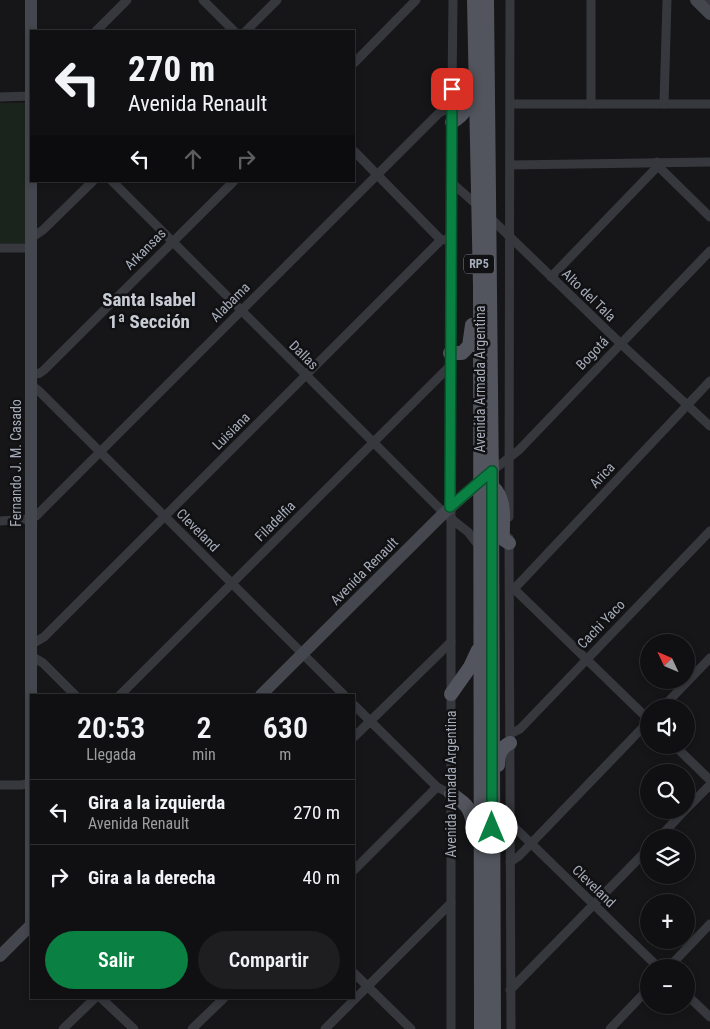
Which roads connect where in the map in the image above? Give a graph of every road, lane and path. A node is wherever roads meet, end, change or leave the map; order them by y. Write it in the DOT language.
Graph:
graph roads {
  1 [pos="31,0"];
  2 [pos="127,0"];
  3 [pos="203,0"];
  4 [pos="277,0"];
  5 [pos="416,0"];
  6 [pos="453,0"];
  7 [pos="487,0"];
  8 [pos="510,0"];
  9 [pos="591,0"];
  10 [pos="667,0"];
  11 [pos="472,3"];
  12 [pos="31,30"];
  13 [pos="97,30"];
  14 [pos="233,30"];
  15 [pos="247,30"];
  16 [pos="475,46"];
  17 [pos="355,62"];
  18 [pos="30,96"];
  19 [pos="0,97"];
  20 [pos="510,104"];
  21 [pos="590,104"];
  22 [pos="664,104"];
  23 [pos="710,104"];
  24 [pos="452,107"];
  25 [pos="452,122"];
  26 [pos="355,153"];
  27 [pos="710,162"];
  28 [pos="658,164"];
  29 [pos="510,165"];
  30 [pos="377,175"];
  31 [pos="31,182"];
  32 [pos="92,182"];
  33 [pos="113,182"];
  34 [pos="233,182"];
  35 [pos="451,182"];
  36 [pos="478,206"];
  37 [pos="489,216"];
  38 [pos="710,217"];
  39 [pos="509,236"];
  40 [pos="451,239"];
  41 [pos="441,240"];
  42 [pos="173,241"];
  43 [pos="31,243"];
  44 [pos="0,248"];
  45 [pos="710,251"];
  46 [pos="551,277"];
  47 [pos="480,286"];
  48 [pos="241,311"];
  49 [pos="620,344"];
  50 [pos="450,360"];
  51 [pos="305,376"];
  52 [pos="31,381"];
  53 [pos="710,381"];
  54 [pos="687,404"];
  55 [pos="710,426"];
  56 [pos="373,443"];
  57 [pos="100,451"];
  58 [pos="509,456"];
  59 [pos="492,471"];
  60 [pos="486,484"];
  61 [pos="448,513"];
  62 [pos="165,516"];
  63 [pos="30,520"];
  64 [pos="0,521"];
  65 [pos="710,531"];
  66 [pos="509,543"];
  67 [pos="479,546"];
  68 [pos="232,583"];
  69 [pos="512,587"];
  70 [pos="450,642"];
  71 [pos="480,644"];
  72 [pos="31,651"];
  73 [pos="303,654"];
  74 [pos="710,658"];
  75 [pos="586,659"];
  76 [pos="31,694"];
  77 [pos="74,694"];
  78 [pos="121,694"];
  79 [pos="262,694"];
  80 [pos="343,694"];
  81 [pos="451,694"];
  82 [pos="671,699"];
  83 [pos="355,706"];
  84 [pos="640,712"];
  85 [pos="370,721"];
  86 [pos="640,730"];
  87 [pos="355,736"];
  88 [pos="510,738"];
  89 [pos="683,754"];
  90 [pos="710,780"];
  91 [pos="30,783"];
  92 [pos="0,785"];
  93 [pos="710,785"];
  94 [pos="437,787"];
  95 [pos="451,794"];
  96 [pos="695,801"];
  97 [pos="677,819"];
  98 [pos="510,823"];
  99 [pos="492,828"];
  100 [pos="668,829"];
  101 [pos="530,843"];
  102 [pos="481,851"];
  103 [pos="640,857"];
  104 [pos="510,862"];
  105 [pos="355,869"];
  106 [pos="451,903"];
  107 [pos="594,904"];
  108 [pos="710,924"];
  109 [pos="30,927"];
  110 [pos="0,956"];
  111 [pos="650,959"];
  112 [pos="677,959"];
  113 [pos="355,974"];
  114 [pos="481,983"];
  115 [pos="367,986"];
  116 [pos="510,990"];
  117 [pos="640,997"];
  118 [pos="355,998"];
  119 [pos="93,999"];
  120 [pos="102,999"];
  121 [pos="223,999"];
  122 [pos="354,999"];
  123 [pos="695,1003"];
  124 [pos="710,1017"];
  125 [pos="63,1029"];
  126 [pos="134,1029"];
  127 [pos="192,1029"];
  128 [pos="325,1029"];
  129 [pos="410,1029"];
  130 [pos="451,1029"];
  131 [pos="474,1029"];
  132 [pos="481,1029"];
  133 [pos="494,1029"];
  134 [pos="511,1029"];
  135 [pos="610,1029"];
  1 -- 12 [label="street, Fernando J. M. Casado"];
  2 -- 13 [label="street"];
  3 -- 14 [label="street"];
  4 -- 15 [label="street"];
  5 -- 17 [label="street"];
  6 -- 24 [label="street, Avenida Armada Argentina"];
  7 -- 37 [label="main road, Avenida Armada Argentina / RP5"];
  8 -- 20 [label="street"];
  9 -- 21 [label="street"];
  10 -- 22 [label="street"];
  11 -- 16 [label="main road, Avenida Armada Argentina / RP5"];
  16 -- 25 [label="main road"];
  16 -- 36 [label="main road, Avenida Armada Argentina / RP5"];
  18 -- 19 [label="street"];
  20 -- 21 [label="street"];
  20 -- 29 [label="street"];
  21 -- 22 [label="street"];
  22 -- 23 [label="street"];
  24 -- 25 [label="street, Avenida Armada Argentina"];
  24 -- 30 [label="street, Alabama"];
  25 -- 35 [label="street, Avenida Armada Argentina"];
  26 -- 30 [label="street"];
  27 -- 28 [label="street"];
  28 -- 29 [label="street"];
  28 -- 38 [label="street"];
  28 -- 46 [label="street"];
  29 -- 39 [label="street"];
  30 -- 41 [label="street"];
  30 -- 48 [label="street, Alabama"];
  31 -- 43 [label="street, Fernando J. M. Casado"];
  32 -- 43 [label="street"];
  33 -- 42 [label="street, Dallas"];
  34 -- 42 [label="street, Arkansas"];
  35 -- 36 [label="street, Alto del Tala"];
  35 -- 40 [label="street, Avenida Armada Argentina"];
  36 -- 37 [label="street, Alto del Tala"];
  36 -- 47 [label="main road, Avenida Armada Argentina / RP5"];
  37 -- 39 [label="street, Alto del Tala"];
  37 -- 59 [label="main road, Avenida Armada Argentina / RP5"];
  39 -- 46 [label="street, Alto del Tala"];
  39 -- 58 [label="street"];
  40 -- 41 [label="street"];
  40 -- 50 [label="street, Avenida Armada Argentina"];
  41 -- 51 [label="street, Luisiana"];
  42 -- 48 [label="street, Dallas"];
  42 -- 52 [label="street, Arkansas"];
  43 -- 44 [label="street"];
  43 -- 52 [label="street, Fernando J. M. Casado"];
  45 -- 49 [label="street, Bogotá"];
  46 -- 49 [label="street, Alto del Tala"];
  47 -- 50 [label="main road"];
  47 -- 60 [label="main road, Avenida Armada Argentina / RP5"];
  48 -- 51 [label="street, Dallas"];
  48 -- 57 [label="street, Alabama"];
  49 -- 54 [label="street, Alto del Tala"];
  49 -- 58 [label="street, Bogotá"];
  50 -- 56 [label="street, Filadelfia"];
  50 -- 61 [label="street, Avenida Armada Argentina"];
  51 -- 56 [label="street, Dallas"];
  51 -- 62 [label="street, Luisiana"];
  52 -- 57 [label="street, Cleveland"];
  52 -- 63 [label="street, Fernando J. M. Casado"];
  53 -- 54 [label="street, Arica"];
  54 -- 55 [label="street, Alto del Tala"];
  54 -- 69 [label="street, Arica"];
  56 -- 61 [label="street, Dallas"];
  56 -- 68 [label="street, Filadelfia"];
  57 -- 62 [label="street, Cleveland"];
  57 -- 63 [label="street, Alabama"];
  58 -- 59 [label="street, Bogotá"];
  58 -- 66 [label="street"];
  59 -- 60 [label="main road, Avenida Armada Argentina / RP5"];
  60 -- 61 [label="street, Avenida Renault"];
  60 -- 66 [label="main road"];
  60 -- 67 [label="main road, Avenida Armada Argentina / RP5"];
  60 -- 99 [label="main road, Avenida Armada Argentina / RP5"];
  61 -- 67 [label="street, Dallas"];
  61 -- 70 [label="street, Avenida Armada Argentina"];
  61 -- 73 [label="street, Avenida Renault"];
  62 -- 68 [label="street, Cleveland"];
  62 -- 72 [label="street, Luisiana"];
  63 -- 64 [label="street"];
  63 -- 72 [label="street, Fernando J. M. Casado"];
  65 -- 75 [label="street, Cachi Yaco"];
  66 -- 69 [label="street"];
  67 -- 71 [label="main road, Avenida Armada Argentina / RP5"];
  68 -- 73 [label="street, Cleveland"];
  68 -- 78 [label="street, Filadelfia"];
  69 -- 75 [label="street"];
  69 -- 88 [label="street"];
  70 -- 81 [label="street, Avenida Armada Argentina"];
  70 -- 85 [label="street"];
  71 -- 81 [label="main road"];
  71 -- 102 [label="main road, Avenida Armada Argentina / RP5"];
  72 -- 76 [label="street, Fernando J. M. Casado"];
  72 -- 77 [label="street"];
  73 -- 79 [label="street, Avenida Renault"];
  73 -- 80 [label="street, Cleveland"];
  74 -- 82 [label="street"];
  75 -- 84 [label="street"];
  75 -- 88 [label="street, Cachi Yaco"];
  81 -- 95 [label="street, Avenida Armada Argentina"];
  83 -- 85 [label="street"];
  85 -- 87 [label="street"];
  85 -- 94 [label="street"];
  86 -- 101 [label="street"];
  88 -- 98 [label="street"];
  88 -- 99 [label="main road"];
  89 -- 90 [label="street"];
  91 -- 92 [label="street"];
  93 -- 96 [label="street"];
  94 -- 95 [label="street"];
  94 -- 105 [label="street"];
  95 -- 102 [label="main road"];
  95 -- 106 [label="street, Avenida Armada Argentina"];
  97 -- 100 [label="street"];
  98 -- 101 [label="street, Cleveland"];
  98 -- 104 [label="street"];
  99 -- 133 [label="main road, Avenida Armada Argentina / RP5"];
  101 -- 104 [label="street"];
  101 -- 107 [label="street, Cleveland"];
  102 -- 114 [label="main road, Avenida Armada Argentina / RP5"];
  103 -- 107 [label="street"];
  104 -- 116 [label="street"];
  106 -- 115 [label="street"];
  106 -- 130 [label="street, Avenida Armada Argentina"];
  107 -- 111 [label="street, Cleveland"];
  107 -- 116 [label="street"];
  108 -- 112 [label="street"];
  109 -- 110 [label="street"];
  113 -- 115 [label="street"];
  114 -- 131 [label="main road"];
  114 -- 132 [label="main road, Avenida Armada Argentina / RP5"];
  115 -- 118 [label="street"];
  115 -- 129 [label="street"];
  116 -- 134 [label="street"];
  117 -- 135 [label="street"];
  119 -- 125 [label="street"];
  120 -- 126 [label="street"];
  121 -- 127 [label="street"];
  122 -- 128 [label="street"];
  123 -- 124 [label="street"];
}
